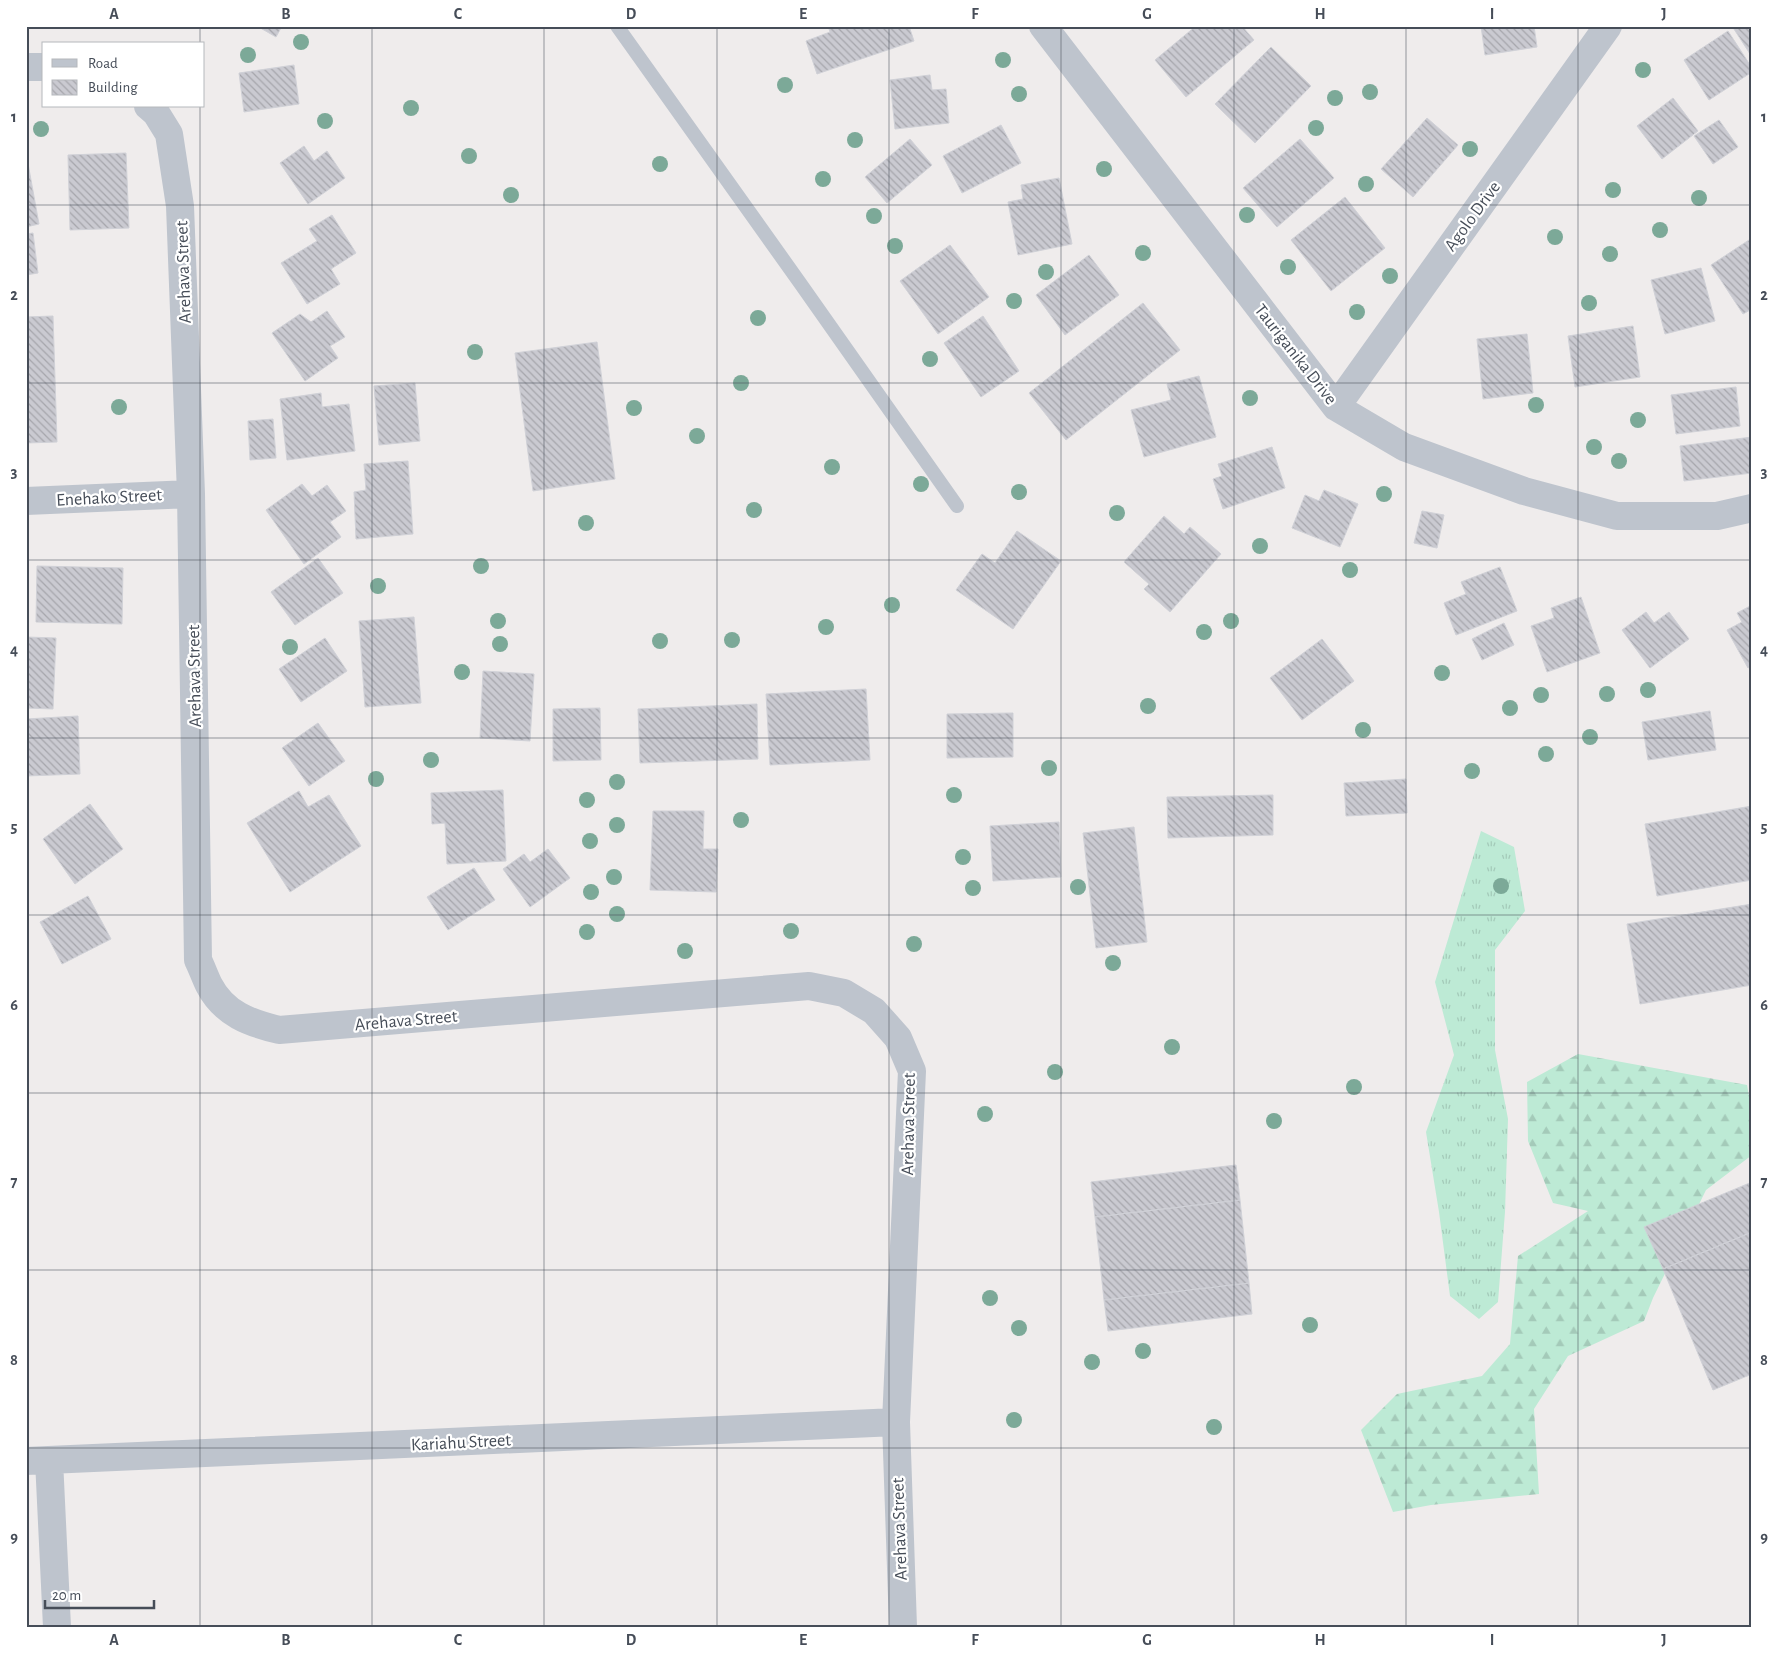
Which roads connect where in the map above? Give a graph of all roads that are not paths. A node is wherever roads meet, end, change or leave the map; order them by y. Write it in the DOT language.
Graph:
graph roads {
  1 [pos="617,26"];
  2 [pos="1043,26"];
  3 [pos="1608,26"];
  4 [pos="26,67"];
  5 [pos="42,67"];
  6 [pos="150,108"];
  7 [pos="1336,406"];
  8 [pos="191,494"];
  9 [pos="26,501"];
  10 [pos="956,506"];
  11 [pos="1752,508"];
  12 [pos="896,1422"];
  13 [pos="38,1461"];
  14 [pos="57,1627"];
  15 [pos="903,1627"];
  1 -- 10 [label="lane"];
  2 -- 7 [label="street, Tauriganika Drive"];
  3 -- 7 [label="street, Agolo Drive"];
  4 -- 5 [label="street"];
  6 -- 8 [label="street, Arehava Street"];
  7 -- 11 [label="street, Tauriganika Drive"];
  8 -- 9 [label="street, Enehako Street"];
  8 -- 12 [label="street, Arehava Street"];
  12 -- 13 [label="street, Kariahu Street"];
  12 -- 15 [label="street, Arehava Street"];
  13 -- 14 [label="street"];
}
